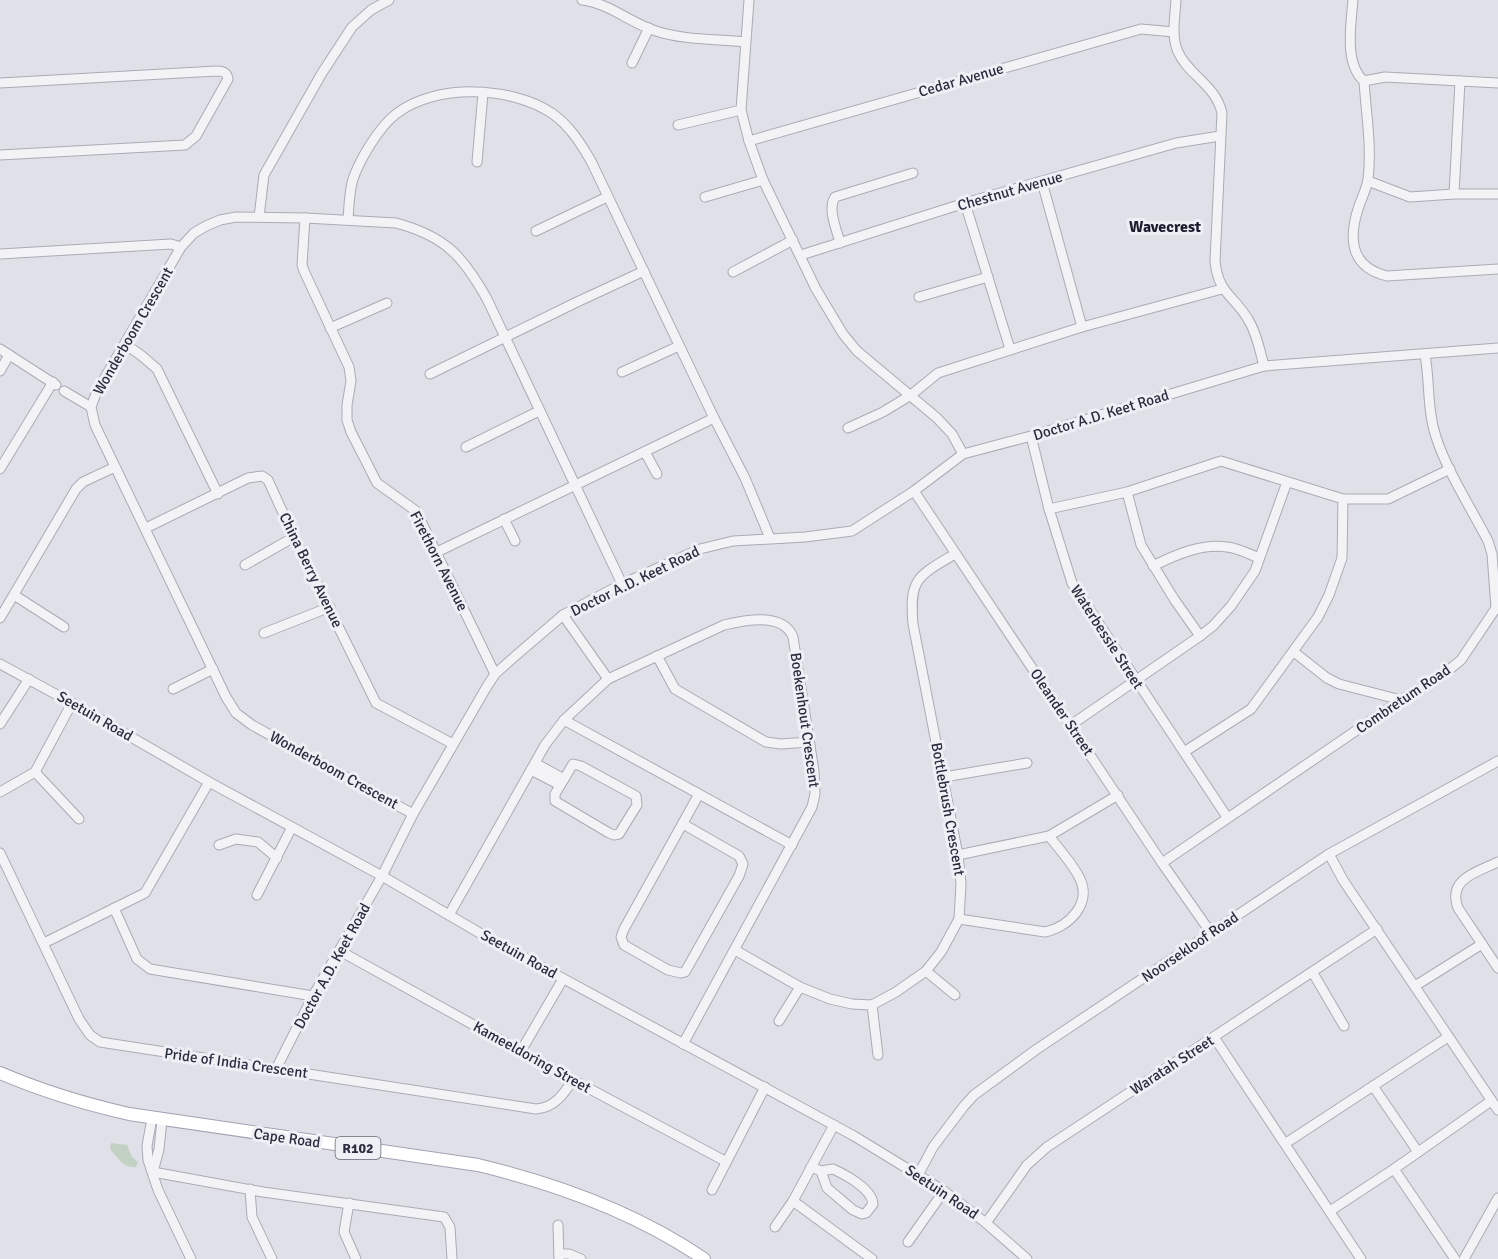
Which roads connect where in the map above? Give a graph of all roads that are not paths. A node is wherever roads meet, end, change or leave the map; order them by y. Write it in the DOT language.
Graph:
graph roads {
  1 [pos="389,0"];
  2 [pos="582,0"];
  3 [pos="749,0"];
  4 [pos="1176,0"];
  5 [pos="1353,0"];
  6 [pos="649,28"];
  7 [pos="1174,32"];
  8 [pos="745,42"];
  9 [pos="632,63"];
  10 [pos="1364,81"];
  11 [pos="1460,81"];
  12 [pos="0,83"];
  13 [pos="1498,83"];
  14 [pos="483,93"];
  15 [pos="741,110"];
  16 [pos="678,125"];
  17 [pos="1220,136"];
  18 [pos="749,141"];
  19 [pos="0,154"];
  20 [pos="477,162"];
  21 [pos="913,173"];
  22 [pos="763,180"];
  23 [pos="1368,181"];
  24 [pos="1042,182"];
  25 [pos="1454,194"];
  26 [pos="1498,194"];
  27 [pos="608,197"];
  28 [pos="705,197"];
  29 [pos="965,203"];
  30 [pos="259,217"];
  31 [pos="305,218"];
  32 [pos="348,220"];
  33 [pos="536,231"];
  34 [pos="794,240"];
  35 [pos="840,243"];
  36 [pos="181,247"];
  37 [pos="0,254"];
  38 [pos="801,255"];
  39 [pos="1498,269"];
  40 [pos="644,271"];
  41 [pos="733,272"];
  42 [pos="988,277"];
  43 [pos="1222,289"];
  44 [pos="920,297"];
  45 [pos="387,303"];
  46 [pos="1082,327"];
  47 [pos="330,328"];
  48 [pos="504,338"];
  49 [pos="125,344"];
  50 [pos="679,346"];
  51 [pos="1498,348"];
  52 [pos="0,349"];
  53 [pos="1010,349"];
  54 [pos="9,355"];
  55 [pos="1425,355"];
  56 [pos="1264,366"];
  57 [pos="0,370"];
  58 [pos="622,372"];
  59 [pos="429,374"];
  60 [pos="58,386"];
  61 [pos="911,395"];
  62 [pos="91,407"];
  63 [pos="539,411"];
  64 [pos="714,418"];
  65 [pos="848,428"];
  66 [pos="1031,436"];
  67 [pos="466,447"];
  68 [pos="645,452"];
  69 [pos="963,454"];
  70 [pos="115,467"];
  71 [pos="0,469"];
  72 [pos="1450,469"];
  73 [pos="657,474"];
  74 [pos="1287,482"];
  75 [pos="575,484"];
  76 [pos="914,490"];
  77 [pos="1127,492"];
  78 [pos="218,494"];
  79 [pos="1342,499"];
  80 [pos="1050,509"];
  81 [pos="504,519"];
  82 [pos="146,528"];
  83 [pos="294,537"];
  84 [pos="770,538"];
  85 [pos="515,541"];
  86 [pos="437,552"];
  87 [pos="955,554"];
  88 [pos="1259,558"];
  89 [pos="245,565"];
  90 [pos="1153,566"];
  91 [pos="622,584"];
  92 [pos="14,596"];
  93 [pos="330,607"];
  94 [pos="1497,608"];
  95 [pos="563,615"];
  96 [pos="0,618"];
  97 [pos="64,627"];
  98 [pos="264,633"];
  99 [pos="1200,636"];
  100 [pos="1294,652"];
  101 [pos="657,656"];
  102 [pos="0,664"];
  103 [pos="213,669"];
  104 [pos="495,674"];
  105 [pos="29,679"];
  106 [pos="608,679"];
  107 [pos="1134,680"];
  108 [pos="172,689"];
  109 [pos="1401,700"];
  110 [pos="72,703"];
  111 [pos="564,720"];
  112 [pos="0,724"];
  113 [pos="1071,725"];
  114 [pos="808,742"];
  115 [pos="453,744"];
  116 [pos="1184,752"];
  117 [pos="1498,761"];
  118 [pos="1027,764"];
  119 [pos="533,767"];
  120 [pos="35,772"];
  121 [pos="944,777"];
  122 [pos="209,782"];
  123 [pos="562,782"];
  124 [pos="0,792"];
  125 [pos="699,794"];
  126 [pos="1118,795"];
  127 [pos="413,814"];
  128 [pos="1227,817"];
  129 [pos="79,819"];
  130 [pos="683,824"];
  131 [pos="292,827"];
  132 [pos="1049,836"];
  133 [pos="224,840"];
  134 [pos="792,845"];
  135 [pos="0,853"];
  136 [pos="1329,854"];
  137 [pos="958,855"];
  138 [pos="277,858"];
  139 [pos="1498,862"];
  140 [pos="1162,863"];
  141 [pos="382,876"];
  142 [pos="257,895"];
  143 [pos="114,908"];
  144 [pos="449,915"];
  145 [pos="959,919"];
  146 [pos="1377,929"];
  147 [pos="1211,933"];
  148 [pos="44,943"];
  149 [pos="1482,944"];
  150 [pos="735,950"];
  151 [pos="340,951"];
  152 [pos="1498,968"];
  153 [pos="926,971"];
  154 [pos="1313,973"];
  155 [pos="564,979"];
  156 [pos="1415,986"];
  157 [pos="800,987"];
  158 [pos="955,995"];
  159 [pos="314,996"];
  160 [pos="872,1005"];
  161 [pos="779,1021"];
  162 [pos="1344,1026"];
  163 [pos="1214,1037"];
  164 [pos="1448,1037"];
  165 [pos="683,1044"];
  166 [pos="521,1051"];
  167 [pos="878,1055"];
  168 [pos="276,1069"];
  169 [pos="0,1073"];
  170 [pos="573,1080"];
  171 [pos="1373,1086"];
  172 [pos="765,1088"];
  173 [pos="1491,1101"];
  174 [pos="1498,1110"];
  175 [pos="157,1119"];
  176 [pos="834,1125"];
  177 [pos="1286,1143"];
  178 [pos="1419,1152"];
  179 [pos="725,1161"];
  180 [pos="811,1167"];
  181 [pos="1394,1169"];
  182 [pos="821,1171"];
  183 [pos="153,1172"];
  184 [pos="918,1175"];
  185 [pos="250,1190"];
  186 [pos="712,1190"];
  187 [pos="944,1191"];
  188 [pos="1498,1198"];
  189 [pos="794,1201"];
  190 [pos="349,1203"];
  191 [pos="1329,1211"];
  192 [pos="986,1222"];
  193 [pos="558,1225"];
  194 [pos="775,1227"];
  195 [pos="909,1242"];
  196 [pos="559,1256"];
  197 [pos="191,1259"];
  198 [pos="272,1259"];
  199 [pos="356,1259"];
  200 [pos="452,1259"];
  201 [pos="580,1259"];
  202 [pos="704,1259"];
  203 [pos="872,1259"];
  204 [pos="1027,1259"];
  205 [pos="1361,1259"];
  206 [pos="1455,1259"];
  207 [pos="1464,1259"];
  1 -- 30 [label="street"];
  2 -- 6 [label="street"];
  3 -- 8 [label="street"];
  4 -- 7 [label="street"];
  5 -- 10 [label="street"];
  6 -- 8 [label="street"];
  6 -- 9 [label="street"];
  7 -- 17 [label="street"];
  7 -- 18 [label="street, Cedar Avenue"];
  8 -- 15 [label="street"];
  10 -- 11 [label="street"];
  10 -- 23 [label="street"];
  11 -- 13 [label="street"];
  11 -- 25 [label="street"];
  12 -- 19 [label="street"];
  14 -- 20 [label="street"];
  14 -- 27 [label="street"];
  14 -- 32 [label="street"];
  15 -- 16 [label="street"];
  15 -- 18 [label="street"];
  17 -- 24 [label="street, Chestnut Avenue"];
  17 -- 43 [label="street"];
  18 -- 22 [label="street"];
  21 -- 35 [label="street"];
  22 -- 28 [label="street"];
  22 -- 34 [label="street"];
  23 -- 25 [label="street"];
  23 -- 39 [label="street"];
  24 -- 29 [label="street, Chestnut Avenue"];
  24 -- 46 [label="street"];
  25 -- 26 [label="street"];
  27 -- 33 [label="street"];
  27 -- 40 [label="street"];
  29 -- 35 [label="street, Chestnut Avenue"];
  29 -- 42 [label="street"];
  30 -- 31 [label="street, Wonderboom Crescent"];
  30 -- 36 [label="street, Wonderboom Crescent"];
  31 -- 32 [label="street, Wonderboom Crescent"];
  31 -- 47 [label="street, Firethorn Avenue"];
  32 -- 48 [label="street, Wonderboom Crescent"];
  34 -- 38 [label="street"];
  34 -- 41 [label="street"];
  35 -- 38 [label="street, Chestnut Avenue"];
  36 -- 37 [label="street"];
  36 -- 49 [label="street, Wonderboom Crescent"];
  38 -- 61 [label="street"];
  40 -- 48 [label="street"];
  40 -- 50 [label="street"];
  42 -- 44 [label="street"];
  42 -- 53 [label="street"];
  43 -- 46 [label="street"];
  43 -- 56 [label="street"];
  45 -- 47 [label="street"];
  46 -- 53 [label="street"];
  47 -- 86 [label="street, Firethorn Avenue"];
  48 -- 59 [label="street"];
  48 -- 63 [label="street, Wonderboom Crescent"];
  49 -- 62 [label="street, Wonderboom Crescent"];
  49 -- 78 [label="street"];
  50 -- 58 [label="street"];
  50 -- 64 [label="street"];
  51 -- 55 [label="street, Doctor A.D. Keet Road"];
  52 -- 54 [label="street"];
  53 -- 61 [label="street"];
  54 -- 57 [label="street"];
  54 -- 60 [label="street"];
  55 -- 56 [label="street, Doctor A.D. Keet Road"];
  55 -- 72 [label="street, Combretum Road"];
  56 -- 66 [label="street, Doctor A.D. Keet Road"];
  60 -- 62 [label="street"];
  60 -- 71 [label="street"];
  61 -- 65 [label="street"];
  61 -- 69 [label="street"];
  62 -- 70 [label="street, Wonderboom Crescent"];
  63 -- 67 [label="street"];
  63 -- 75 [label="street, Wonderboom Crescent"];
  64 -- 68 [label="street"];
  64 -- 84 [label="street"];
  66 -- 69 [label="street, Doctor A.D. Keet Road"];
  66 -- 80 [label="street, Waterbessie Street"];
  68 -- 73 [label="street"];
  68 -- 75 [label="street"];
  69 -- 76 [label="street, Doctor A.D. Keet Road"];
  70 -- 82 [label="street, Wonderboom Crescent"];
  70 -- 92 [label="street"];
  72 -- 79 [label="street"];
  72 -- 94 [label="street, Combretum Road"];
  74 -- 77 [label="street"];
  74 -- 79 [label="street"];
  74 -- 88 [label="street"];
  75 -- 81 [label="street"];
  75 -- 91 [label="street, Wonderboom Crescent"];
  76 -- 84 [label="street, Doctor A.D. Keet Road"];
  76 -- 87 [label="street, Oleander Street"];
  77 -- 80 [label="street"];
  77 -- 90 [label="street"];
  78 -- 82 [label="street, China Berry Avenue"];
  78 -- 83 [label="street, China Berry Avenue"];
  79 -- 100 [label="street"];
  80 -- 107 [label="street, Waterbessie Street"];
  81 -- 85 [label="street"];
  81 -- 86 [label="street"];
  82 -- 103 [label="street, Wonderboom Crescent"];
  83 -- 89 [label="street"];
  83 -- 93 [label="street, China Berry Avenue"];
  84 -- 91 [label="street, Doctor A.D. Keet Road"];
  86 -- 104 [label="street, Firethorn Avenue"];
  87 -- 113 [label="street, Oleander Street"];
  87 -- 121 [label="street, Bottlebrush Crescent"];
  88 -- 90 [label="street"];
  88 -- 99 [label="street"];
  90 -- 99 [label="street"];
  91 -- 95 [label="street, Doctor A.D. Keet Road"];
  92 -- 96 [label="street"];
  92 -- 97 [label="street"];
  93 -- 98 [label="street"];
  93 -- 115 [label="street, China Berry Avenue"];
  94 -- 109 [label="street, Combretum Road"];
  95 -- 104 [label="street, Doctor A.D. Keet Road"];
  95 -- 106 [label="street"];
  99 -- 107 [label="street"];
  100 -- 109 [label="street"];
  100 -- 116 [label="street"];
  101 -- 106 [label="street, Boekenhout Crescent"];
  101 -- 114 [label="street"];
  101 -- 114 [label="street, Boekenhout Crescent"];
  102 -- 105 [label="street, Seetuin Road"];
  103 -- 108 [label="street"];
  103 -- 127 [label="street, Wonderboom Crescent"];
  104 -- 115 [label="street, Doctor A.D. Keet Road"];
  105 -- 110 [label="street, Seetuin Road"];
  105 -- 112 [label="street"];
  106 -- 111 [label="street, Boekenhout Crescent"];
  107 -- 113 [label="street"];
  107 -- 116 [label="street, Waterbessie Street"];
  109 -- 128 [label="street, Combretum Road"];
  110 -- 120 [label="street"];
  110 -- 122 [label="street, Seetuin Road"];
  111 -- 119 [label="street, Boekenhout Crescent"];
  111 -- 125 [label="street"];
  113 -- 126 [label="street, Oleander Street"];
  114 -- 134 [label="street, Boekenhout Crescent"];
  115 -- 127 [label="street, Doctor A.D. Keet Road"];
  116 -- 128 [label="street, Waterbessie Street"];
  117 -- 136 [label="street, Noorsekloof Road"];
  118 -- 121 [label="street"];
  119 -- 123 [label="street"];
  119 -- 144 [label="street, Boekenhout Crescent"];
  120 -- 124 [label="street"];
  120 -- 129 [label="street"];
  121 -- 137 [label="street, Bottlebrush Crescent"];
  122 -- 131 [label="street, Seetuin Road"];
  122 -- 143 [label="street"];
  123 -- 123 [label="street"];
  125 -- 130 [label="street"];
  125 -- 134 [label="street"];
  126 -- 132 [label="street"];
  126 -- 140 [label="street, Oleander Street"];
  127 -- 141 [label="street, Doctor A.D. Keet Road"];
  128 -- 140 [label="street, Combretum Road"];
  130 -- 130 [label="street"];
  131 -- 138 [label="street"];
  131 -- 141 [label="street, Seetuin Road"];
  132 -- 137 [label="street"];
  132 -- 145 [label="street"];
  133 -- 138 [label="street"];
  134 -- 150 [label="street, Boekenhout Crescent"];
  135 -- 148 [label="street, Pride of India Crescent"];
  136 -- 146 [label="street"];
  136 -- 147 [label="street, Noorsekloof Road"];
  137 -- 145 [label="street, Bottlebrush Crescent"];
  138 -- 142 [label="street"];
  139 -- 149 [label="street"];
  140 -- 147 [label="street, Oleander Street"];
  141 -- 144 [label="street, Seetuin Road"];
  141 -- 151 [label="street, Doctor A.D. Keet Road"];
  143 -- 148 [label="street"];
  143 -- 159 [label="street"];
  144 -- 155 [label="street, Seetuin Road"];
  145 -- 153 [label="street, Bottlebrush Crescent"];
  146 -- 154 [label="street, Waratah Street"];
  146 -- 156 [label="street"];
  147 -- 184 [label="street, Noorsekloof Road"];
  148 -- 168 [label="street, Pride of India Crescent"];
  149 -- 152 [label="street"];
  149 -- 156 [label="street"];
  150 -- 157 [label="street"];
  150 -- 165 [label="street, Boekenhout Crescent"];
  151 -- 159 [label="street, Doctor A.D. Keet Road"];
  151 -- 166 [label="street, Kameeldoring Street"];
  153 -- 158 [label="street"];
  153 -- 160 [label="street, Bottlebrush Crescent"];
  154 -- 162 [label="street"];
  154 -- 163 [label="street, Waratah Street"];
  155 -- 165 [label="street, Seetuin Road"];
  155 -- 166 [label="street"];
  156 -- 164 [label="street"];
  157 -- 160 [label="street"];
  157 -- 161 [label="street"];
  159 -- 168 [label="street, Doctor A.D. Keet Road"];
  160 -- 167 [label="street"];
  163 -- 177 [label="street"];
  163 -- 192 [label="street, Waratah Street"];
  164 -- 171 [label="street"];
  164 -- 173 [label="street"];
  165 -- 172 [label="street, Seetuin Road"];
  166 -- 170 [label="street, Kameeldoring Street"];
  168 -- 170 [label="street, Pride of India Crescent"];
  169 -- 175 [label="main road, Cape Road / R102"];
  170 -- 179 [label="street, Kameeldoring Street"];
  171 -- 177 [label="street"];
  171 -- 178 [label="street"];
  172 -- 176 [label="street, Seetuin Road"];
  172 -- 179 [label="street"];
  173 -- 174 [label="street"];
  173 -- 178 [label="street"];
  175 -- 183 [label="street"];
  175 -- 202 [label="main road, Cape Road / R102"];
  176 -- 180 [label="street"];
  176 -- 184 [label="street, Seetuin Road"];
  177 -- 191 [label="street"];
  178 -- 181 [label="street"];
  179 -- 186 [label="street"];
  180 -- 182 [label="street"];
  180 -- 189 [label="street"];
  181 -- 191 [label="street"];
  181 -- 206 [label="street"];
  182 -- 182 [label="street"];
  183 -- 185 [label="street"];
  183 -- 197 [label="street"];
  184 -- 187 [label="street, Seetuin Road"];
  185 -- 190 [label="street"];
  185 -- 198 [label="street"];
  187 -- 192 [label="street, Seetuin Road"];
  187 -- 195 [label="street"];
  188 -- 207 [label="street"];
  189 -- 194 [label="street"];
  189 -- 203 [label="street"];
  190 -- 199 [label="street"];
  190 -- 200 [label="street"];
  191 -- 205 [label="street"];
  192 -- 204 [label="street, Seetuin Road"];
  193 -- 196 [label="street"];
  196 -- 201 [label="street"];
}
